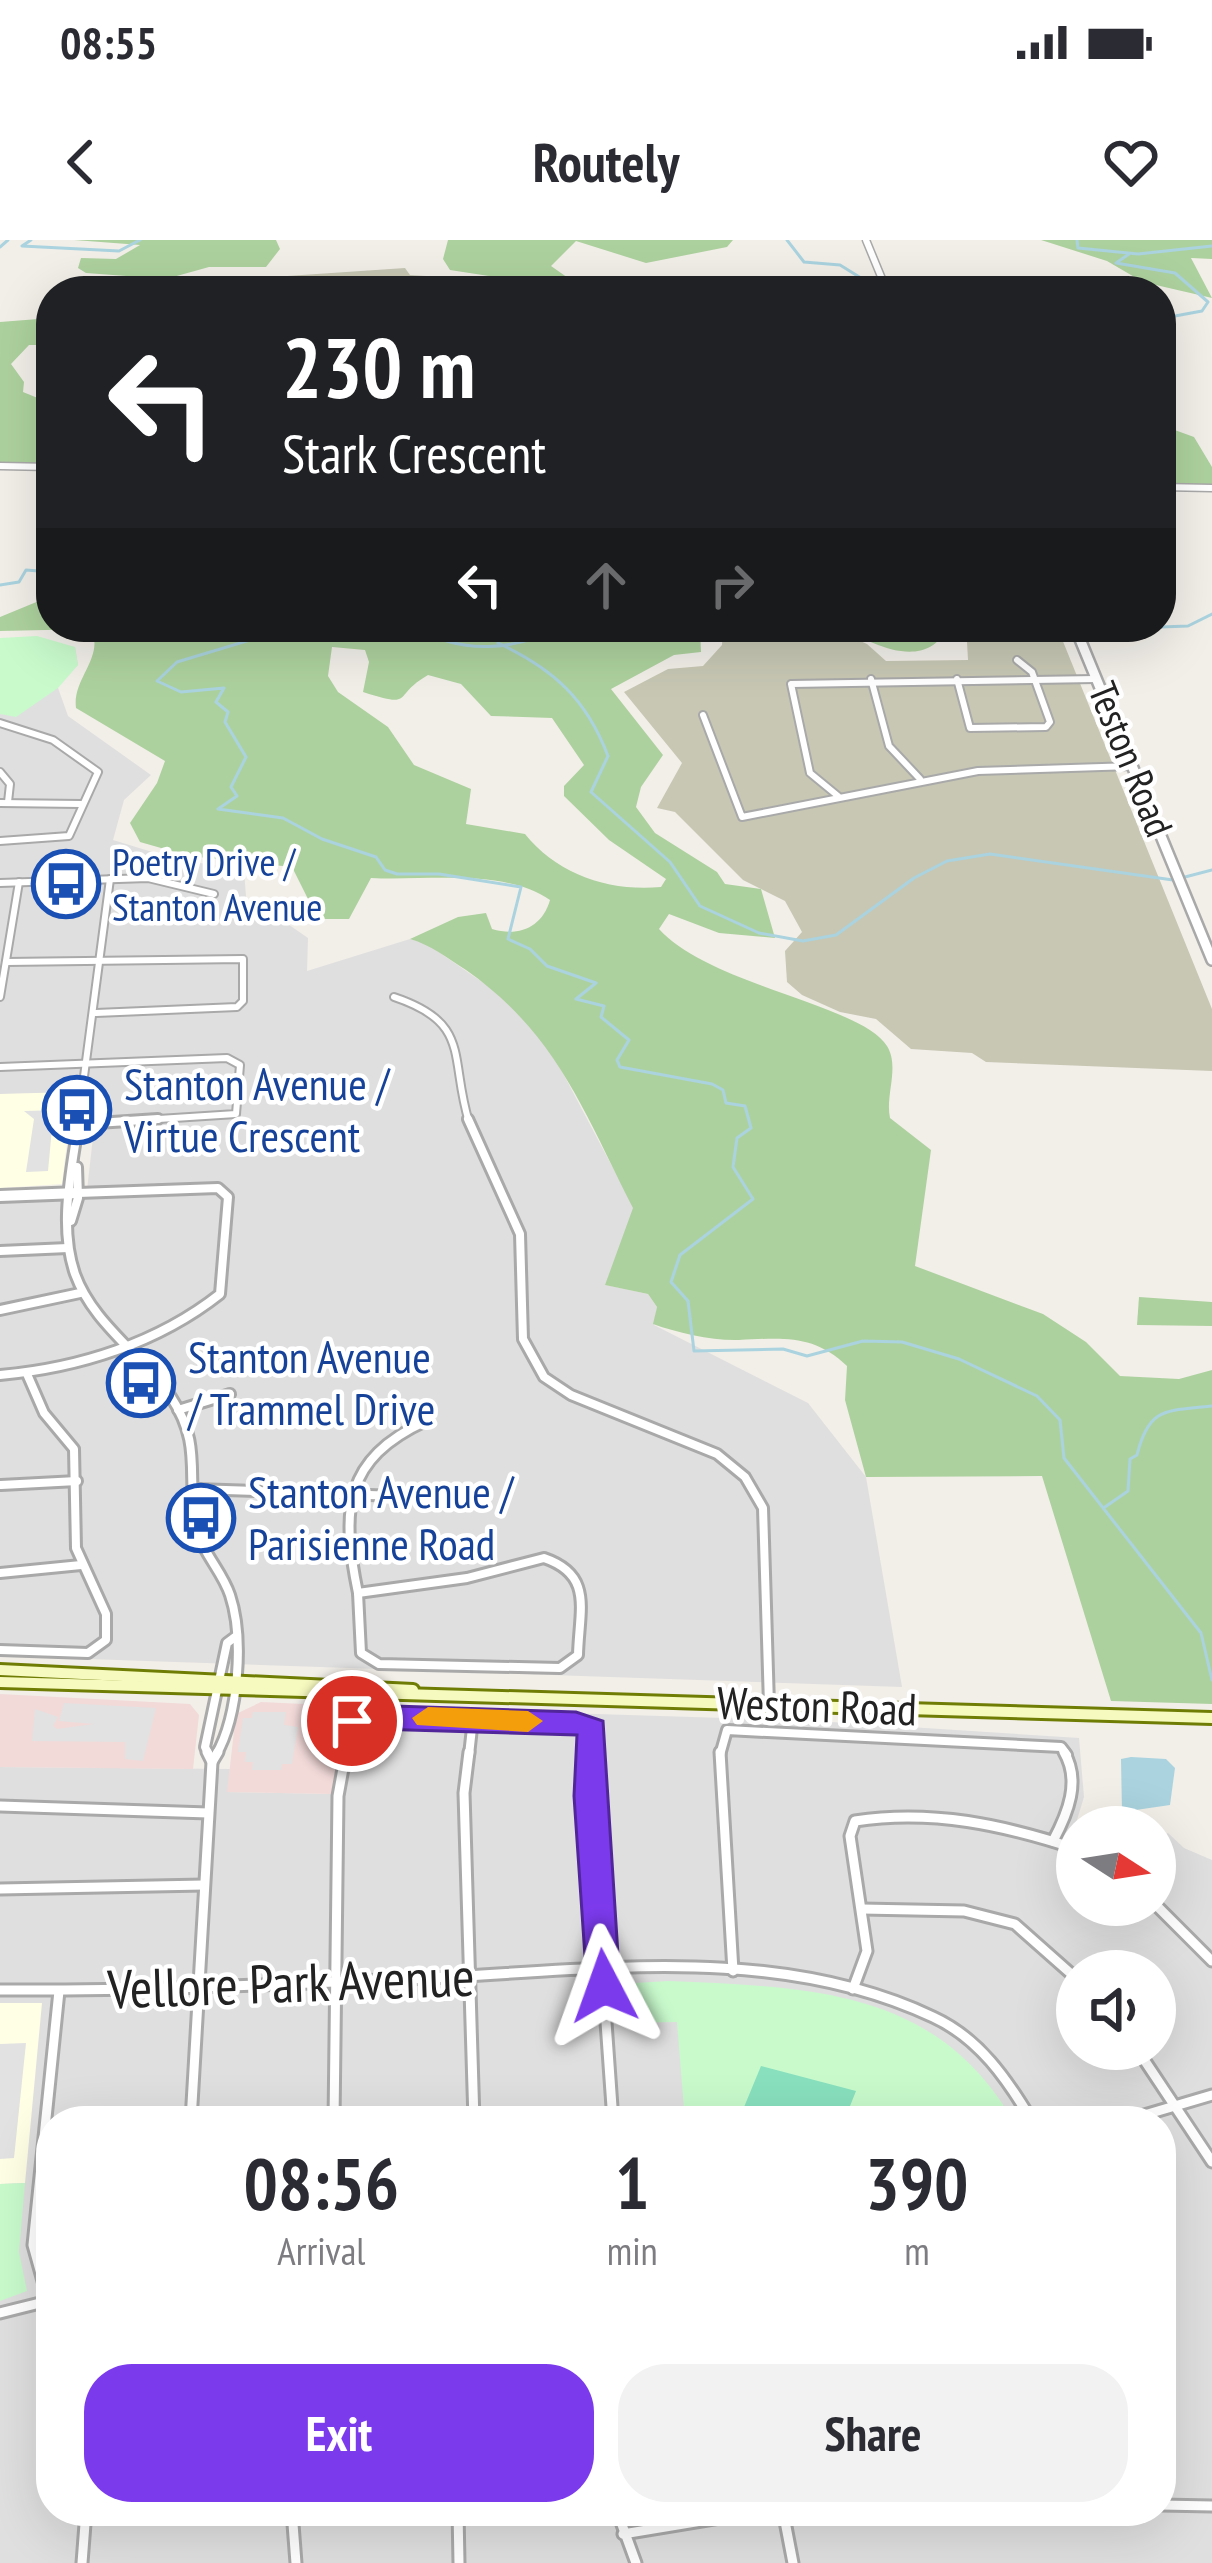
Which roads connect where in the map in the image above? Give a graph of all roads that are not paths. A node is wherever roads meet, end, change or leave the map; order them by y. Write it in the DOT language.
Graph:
graph roads {
  1 [pos="866,240"];
  2 [pos="881,276"];
  3 [pos="0,466"];
  4 [pos="36,467"];
  5 [pos="1176,487"];
  6 [pos="1212,488"];
  7 [pos="1082,642"];
  8 [pos="1017,660"];
  9 [pos="871,679"];
  10 [pos="957,679"];
  11 [pos="1098,679"];
  12 [pos="1034,680"];
  13 [pos="704,715"];
  14 [pos="0,723"];
  15 [pos="1133,766"];
  16 [pos="0,772"];
  17 [pos="921,780"];
  18 [pos="839,797"];
  19 [pos="4,803"];
  20 [pos="82,804"];
  21 [pos="0,841"];
  22 [pos="110,879"];
  23 [pos="19,882"];
  24 [pos="0,883"];
  25 [pos="214,894"];
  26 [pos="101,959"];
  27 [pos="1212,959"];
  28 [pos="6,962"];
  29 [pos="0,997"];
  30 [pos="394,998"];
  31 [pos="95,1013"];
  32 [pos="89,1064"];
  33 [pos="0,1067"];
  34 [pos="82,1124"];
  35 [pos="74,1193"];
  36 [pos="0,1196"];
  37 [pos="68,1248"];
  38 [pos="0,1251"];
  39 [pos="80,1293"];
  40 [pos="0,1310"];
  41 [pos="123,1345"];
  42 [pos="27,1374"];
  43 [pos="0,1375"];
  44 [pos="230,1394"];
  45 [pos="178,1410"];
  46 [pos="426,1420"];
  47 [pos="77,1481"];
  48 [pos="1,1485"];
  49 [pos="195,1490"];
  50 [pos="353,1493"];
  51 [pos="428,1497"];
  52 [pos="81,1565"];
  53 [pos="0,1573"];
  54 [pos="358,1593"];
  55 [pos="236,1637"];
  56 [pos="0,1650"];
  57 [pos="0,1670"];
  58 [pos="0,1682"];
  59 [pos="217,1684"];
  60 [pos="234,1685"];
  61 [pos="769,1705"];
  62 [pos="1212,1718"];
  63 [pos="473,1719"];
  64 [pos="212,1762"];
  65 [pos="0,1806"];
  66 [pos="208,1813"];
  67 [pos="1052,1841"];
  68 [pos="1056,1842"];
  69 [pos="204,1885"];
  70 [pos="0,1889"];
  71 [pos="862,1910"];
  72 [pos="1176,1925"];
  73 [pos="1056,1960"];
  74 [pos="1212,1961"];
  75 [pos="603,1971"];
  76 [pos="733,1971"];
  77 [pos="469,1976"];
  78 [pos="336,1981"];
  79 [pos="198,1987"];
  80 [pos="0,1990"];
  81 [pos="59,1990"];
  82 [pos="853,1990"];
  83 [pos="1151,2070"];
  84 [pos="1212,2095"];
  85 [pos="47,2106"];
  86 [pos="192,2106"];
  87 [pos="334,2106"];
  88 [pos="473,2106"];
  89 [pos="613,2106"];
  90 [pos="1023,2106"];
  91 [pos="1175,2106"];
  92 [pos="1176,2108"];
  93 [pos="1212,2162"];
  94 [pos="36,2216"];
  95 [pos="36,2256"];
  96 [pos="36,2308"];
  97 [pos="0,2313"];
  98 [pos="1176,2505"];
  99 [pos="1212,2506"];
  100 [pos="85,2526"];
  101 [pos="293,2526"];
  102 [pos="458,2526"];
  103 [pos="621,2526"];
  104 [pos="672,2526"];
  105 [pos="786,2526"];
  106 [pos="623,2534"];
  107 [pos="82,2563"];
  108 [pos="296,2563"];
  109 [pos="459,2563"];
  110 [pos="636,2563"];
  111 [pos="793,2563"];
  1 -- 2 [label="street"];
  3 -- 4 [label="street"];
  5 -- 6 [label="street"];
  7 -- 11 [label="street, Teston Road"];
  8 -- 12 [label="street"];
  9 -- 10 [label="street"];
  9 -- 17 [label="street"];
  9 -- 18 [label="street"];
  10 -- 12 [label="street"];
  10 -- 12 [label="street"];
  11 -- 12 [label="street"];
  11 -- 15 [label="street, Teston Road"];
  13 -- 18 [label="street"];
  14 -- 20 [label="street"];
  15 -- 17 [label="street"];
  15 -- 27 [label="street, Teston Road"];
  16 -- 19 [label="street"];
  17 -- 18 [label="street"];
  19 -- 20 [label="street"];
  20 -- 21 [label="street"];
  22 -- 23 [label="street"];
  22 -- 25 [label="street"];
  22 -- 26 [label="street"];
  23 -- 24 [label="street"];
  23 -- 28 [label="street"];
  26 -- 28 [label="street"];
  26 -- 31 [label="street"];
  26 -- 31 [label="street"];
  28 -- 29 [label="street"];
  30 -- 61 [label="street"];
  31 -- 32 [label="street"];
  32 -- 33 [label="street"];
  32 -- 34 [label="street"];
  32 -- 34 [label="street"];
  34 -- 35 [label="street"];
  35 -- 36 [label="street"];
  35 -- 37 [label="street"];
  35 -- 41 [label="street"];
  37 -- 38 [label="street"];
  37 -- 39 [label="street"];
  39 -- 40 [label="street"];
  39 -- 41 [label="street"];
  41 -- 42 [label="street"];
  41 -- 45 [label="street"];
  42 -- 43 [label="street"];
  42 -- 47 [label="street"];
  44 -- 45 [label="street"];
  45 -- 49 [label="street"];
  46 -- 50 [label="street"];
  47 -- 48 [label="street"];
  47 -- 52 [label="street"];
  49 -- 50 [label="street"];
  49 -- 55 [label="street"];
  50 -- 51 [label="street"];
  50 -- 54 [label="street"];
  52 -- 53 [label="street"];
  52 -- 56 [label="street"];
  54 -- 54 [label="street"];
  55 -- 59 [label="street"];
  55 -- 60 [label="street"];
  57 -- 59 [label="main road, Weston Road"];
  58 -- 59 [label="main road, Weston Road"];
  59 -- 60 [label="main road, Weston Road"];
  59 -- 64 [label="street"];
  60 -- 61 [label="main road, Weston Road"];
  60 -- 64 [label="street"];
  61 -- 62 [label="main road, Weston Road"];
  63 -- 75 [label="street"];
  63 -- 77 [label="street"];
  63 -- 78 [label="street"];
  64 -- 66 [label="street"];
  65 -- 66 [label="street"];
  66 -- 69 [label="street"];
  67 -- 68 [label="street"];
  67 -- 71 [label="street"];
  67 -- 76 [label="street"];
  69 -- 70 [label="street"];
  69 -- 79 [label="street"];
  71 -- 73 [label="street"];
  71 -- 82 [label="street"];
  72 -- 74 [label="street"];
  75 -- 76 [label="street, Vellore Park Avenue"];
  75 -- 77 [label="street, Vellore Park Avenue"];
  75 -- 89 [label="street"];
  76 -- 82 [label="street, Vellore Park Avenue"];
  77 -- 78 [label="street, Vellore Park Avenue"];
  77 -- 88 [label="street"];
  78 -- 79 [label="street, Vellore Park Avenue"];
  78 -- 87 [label="street"];
  79 -- 81 [label="street, Vellore Park Avenue"];
  79 -- 86 [label="street"];
  80 -- 81 [label="street, Vellore Park Avenue"];
  81 -- 85 [label="street"];
  82 -- 90 [label="street, Vellore Park Avenue"];
  83 -- 91 [label="street"];
  84 -- 91 [label="street"];
  92 -- 93 [label="street"];
  94 -- 95 [label="street"];
  96 -- 97 [label="street"];
  98 -- 99 [label="street"];
  100 -- 107 [label="street"];
  101 -- 108 [label="street"];
  102 -- 109 [label="street"];
  103 -- 106 [label="street"];
  104 -- 106 [label="street"];
  105 -- 111 [label="street"];
  106 -- 110 [label="street"];
}
